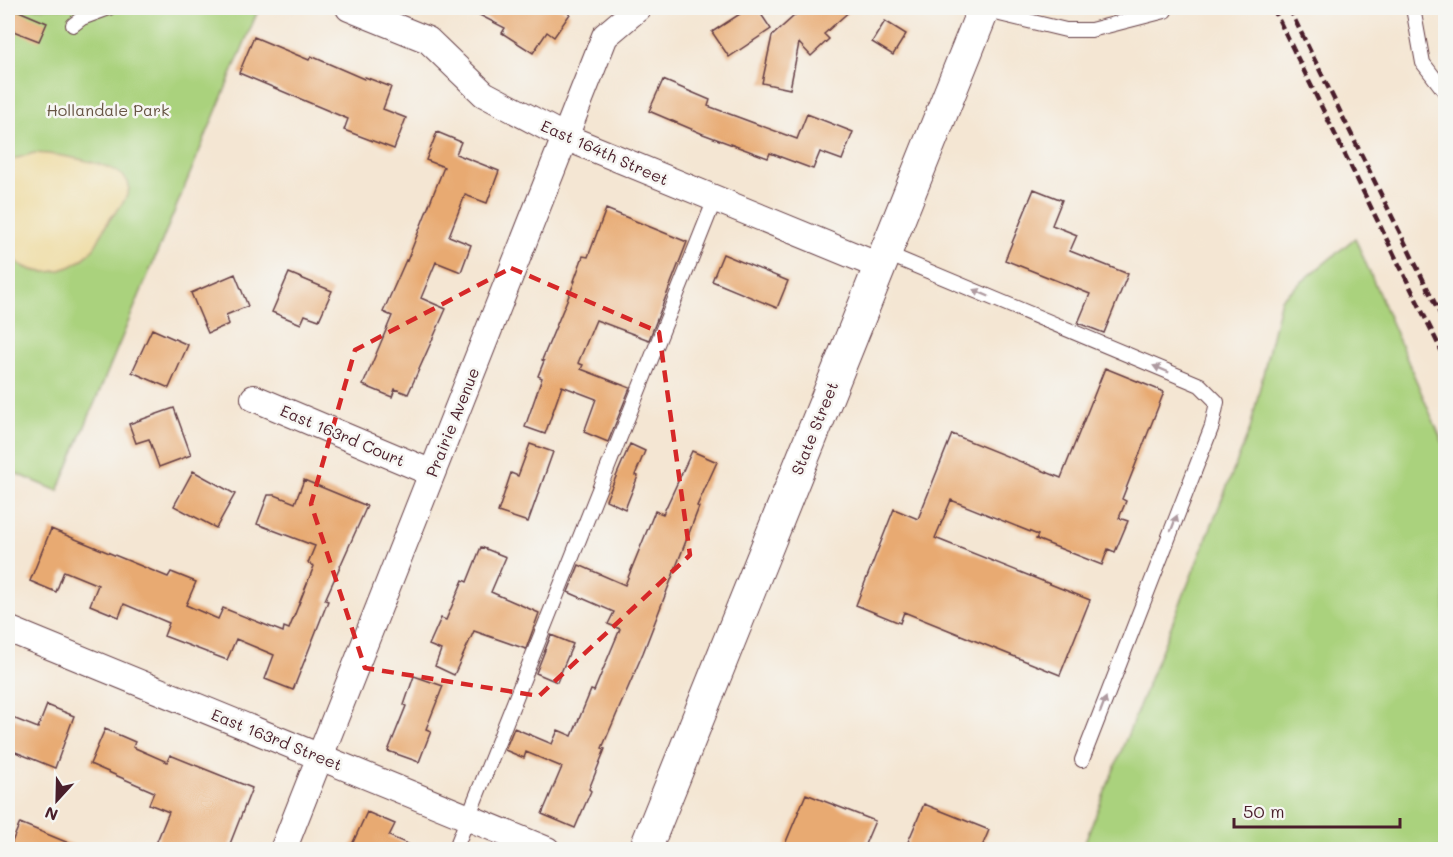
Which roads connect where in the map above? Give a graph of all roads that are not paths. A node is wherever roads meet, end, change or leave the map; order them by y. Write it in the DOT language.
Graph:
graph roads {
  1 [pos="109,8"];
  2 [pos="351,8"];
  3 [pos="639,8"];
  4 [pos="1413,8"];
  5 [pos="983,9"];
  6 [pos="1165,11"];
  7 [pos="73,25"];
  8 [pos="1446,93"];
  9 [pos="565,137"];
  10 [pos="715,199"];
  11 [pos="881,259"];
  12 [pos="254,398"];
  13 [pos="432,473"];
  14 [pos="8,628"];
  15 [pos="320,756"];
  16 [pos="1082,760"];
  17 [pos="468,816"];
  18 [pos="282,849"];
  19 [pos="455,849"];
  20 [pos="547,849"];
  21 [pos="645,849"];
  1 -- 7 [label="lane"];
  2 -- 9 [label="street, East 164th Street"];
  3 -- 9 [label="street, Prairie Avenue"];
  4 -- 8 [label="lane"];
  5 -- 6 [label="lane"];
  5 -- 11 [label="street, State Street"];
  9 -- 10 [label="street, East 164th Street"];
  9 -- 13 [label="street, Prairie Avenue"];
  10 -- 11 [label="street, East 164th Street"];
  10 -- 17 [label="lane"];
  16 -- 11 [label="lane, one-way"];
  11 -- 21 [label="street, State Street"];
  12 -- 13 [label="street, East 163rd Court"];
  13 -- 15 [label="street, Prairie Avenue"];
  14 -- 15 [label="street, East 163rd Street"];
  15 -- 17 [label="street, East 163rd Street"];
  15 -- 18 [label="street, Prairie Avenue"];
  17 -- 19 [label="lane"];
  17 -- 20 [label="street, East 163rd Street"];
}
